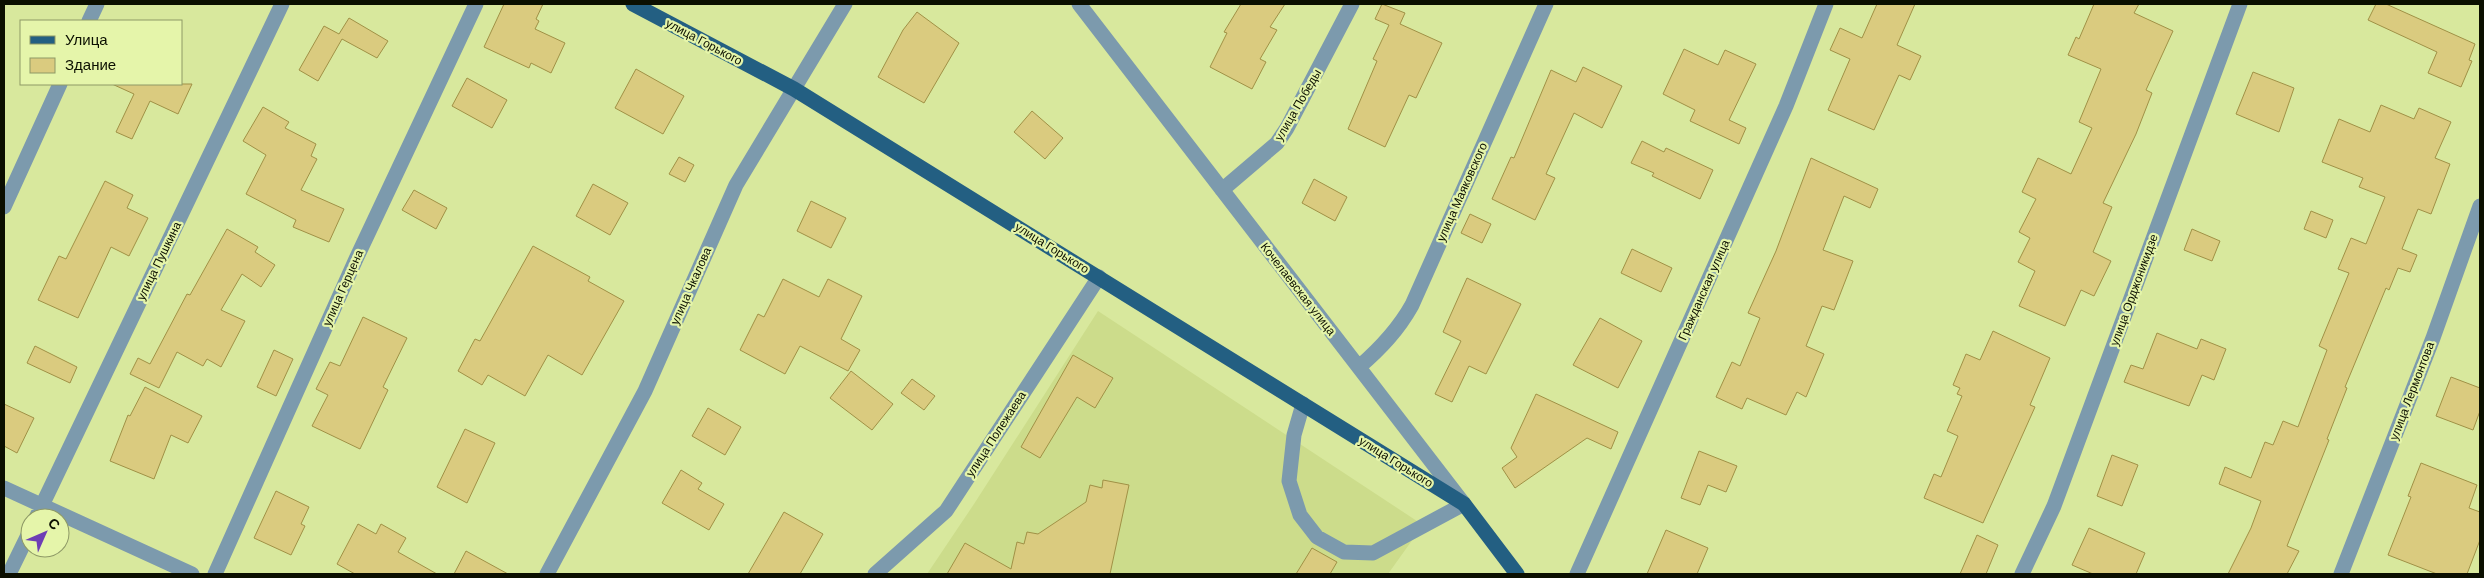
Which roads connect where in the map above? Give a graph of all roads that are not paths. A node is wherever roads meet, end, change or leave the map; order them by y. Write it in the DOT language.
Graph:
graph roads {
  1 [pos="97,4"];
  2 [pos="282,4"];
  3 [pos="476,4"];
  4 [pos="632,4"];
  5 [pos="845,4"];
  6 [pos="1078,4"];
  7 [pos="1352,4"];
  8 [pos="1546,4"];
  9 [pos="1826,4"];
  10 [pos="2240,4"];
  11 [pos="89,20"];
  12 [pos="60,85"];
  13 [pos="794,90"];
  14 [pos="1222,190"];
  15 [pos="2480,206"];
  16 [pos="4,207"];
  17 [pos="1099,277"];
  18 [pos="1359,367"];
  19 [pos="1303,404"];
  20 [pos="4,488"];
  21 [pos="1464,504"];
  22 [pos="34,508"];
  23 [pos="40,508"];
  24 [pos="70,524"];
  25 [pos="20,551"];
  26 [pos="9,574"];
  27 [pos="192,574"];
  28 [pos="215,574"];
  29 [pos="547,574"];
  30 [pos="875,574"];
  31 [pos="1517,574"];
  32 [pos="1577,574"];
  33 [pos="2022,574"];
  34 [pos="2340,574"];
  1 -- 11 [label="street"];
  2 -- 23 [label="street, улица Пушкина"];
  3 -- 28 [label="street, улица Герцена"];
  4 -- 13 [label="main road, улица Горького"];
  5 -- 13 [label="street, улица Чкалова"];
  6 -- 14 [label="street, Кочелаевская улица"];
  7 -- 14 [label="street, улица Победы"];
  8 -- 18 [label="street, улица Маяковского"];
  9 -- 32 [label="street, Гражданская улица"];
  10 -- 33 [label="street, улица Орджоникидзе"];
  12 -- 16 [label="street"];
  13 -- 17 [label="main road, улица Горького"];
  13 -- 29 [label="street, улица Чкалова"];
  14 -- 18 [label="street, Кочелаевская улица"];
  15 -- 34 [label="street, улица Лермонтова"];
  17 -- 19 [label="main road, улица Горького"];
  17 -- 30 [label="street, улица Полежаева"];
  18 -- 21 [label="street, Кочелаевская улица"];
  19 -- 21 [label="main road, улица Горького"];
  19 -- 21 [label="street"];
  20 -- 22 [label="street"];
  21 -- 31 [label="main road, Кочелаевская улица"];
  24 -- 27 [label="street"];
  25 -- 26 [label="street"];
}
